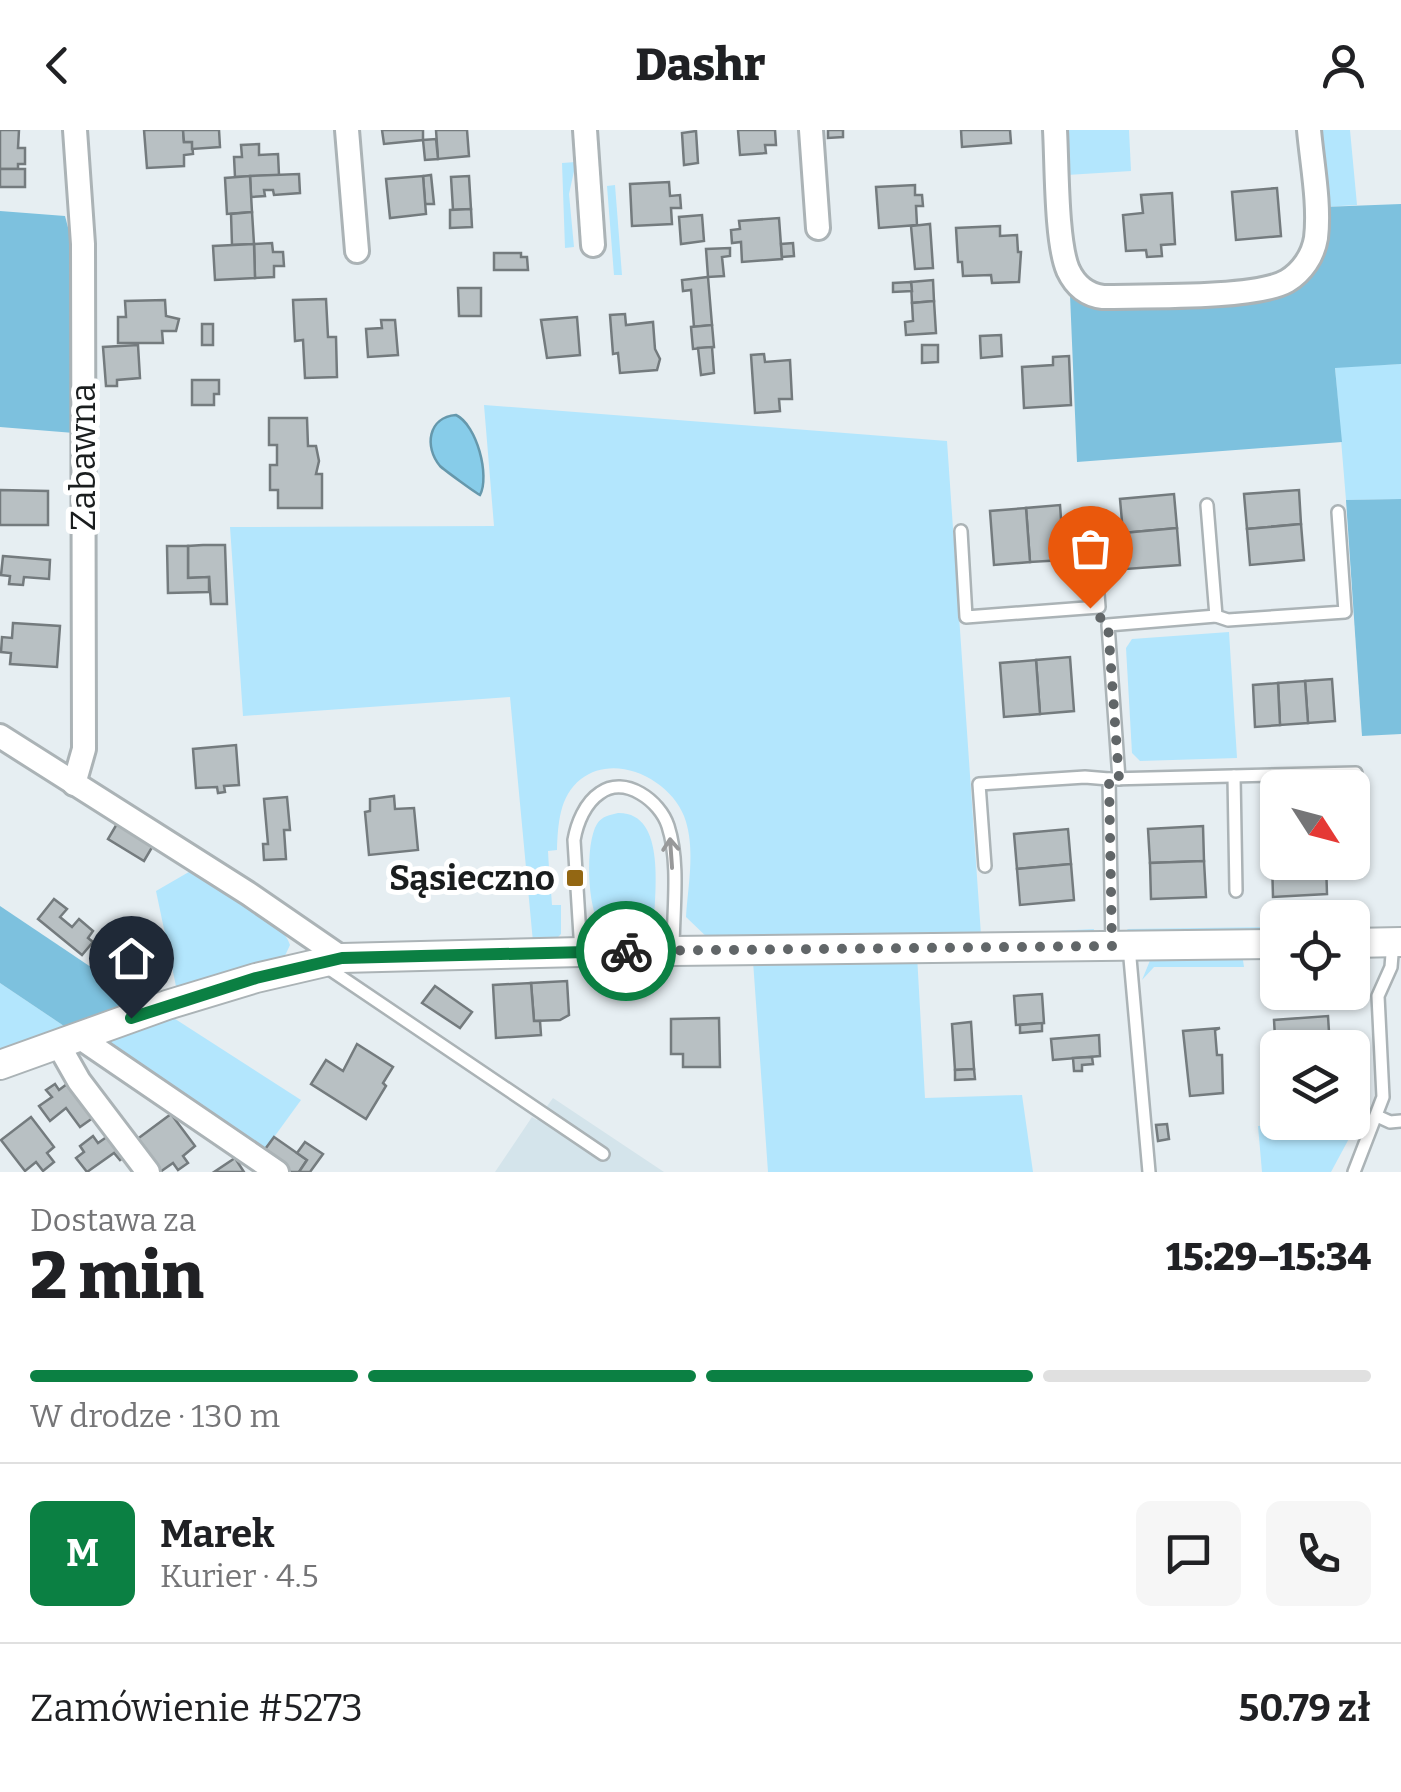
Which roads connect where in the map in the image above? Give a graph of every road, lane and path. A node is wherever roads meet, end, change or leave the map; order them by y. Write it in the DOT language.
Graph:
graph roads {
  1 [pos="74,130"];
  2 [pos="347,130"];
  3 [pos="585,130"];
  4 [pos="811,130"];
  5 [pos="1055,130"];
  6 [pos="1309,130"];
  7 [pos="818,228"];
  8 [pos="592,244"];
  9 [pos="357,251"];
  10 [pos="1207,505"];
  11 [pos="1338,512"];
  12 [pos="1092,514"];
  13 [pos="961,532"];
  14 [pos="1090,608"];
  15 [pos="1216,616"];
  16 [pos="1108,625"];
  17 [pos="0,736"];
  18 [pos="1260,775"];
  19 [pos="1234,776"];
  20 [pos="1114,779"];
  21 [pos="74,784"];
  22 [pos="986,866"];
  23 [pos="1236,890"];
  24 [pos="298,928"];
  25 [pos="1397,942"];
  26 [pos="1370,943"];
  27 [pos="1260,944"];
  28 [pos="1120,946"];
  29 [pos="674,951"];
  30 [pos="581,952"];
  31 [pos="331,961"];
  32 [pos="288,970"];
  33 [pos="68,1040"];
  34 [pos="0,1065"];
  35 [pos="1377,1116"];
  36 [pos="1401,1121"];
  37 [pos="603,1154"];
  38 [pos="148,1172"];
  39 [pos="277,1172"];
  40 [pos="1149,1172"];
  41 [pos="1354,1172"];
  1 -- 21 [label="street, Zabawna"];
  2 -- 9 [label="street"];
  3 -- 8 [label="street"];
  4 -- 7 [label="street"];
  5 -- 6 [label="street"];
  10 -- 15 [label="lane"];
  11 -- 15 [label="lane"];
  12 -- 14 [label="lane"];
  13 -- 14 [label="lane"];
  14 -- 16 [label="lane"];
  15 -- 16 [label="lane"];
  16 -- 20 [label="lane"];
  17 -- 21 [label="street"];
  18 -- 19 [label="lane"];
  19 -- 20 [label="lane"];
  19 -- 23 [label="lane"];
  20 -- 22 [label="lane"];
  20 -- 28 [label="lane"];
  21 -- 24 [label="street"];
  24 -- 31 [label="street"];
  24 -- 32 [label="street"];
  25 -- 26 [label="street"];
  25 -- 35 [label="lane"];
  27 -- 28 [label="street"];
  28 -- 29 [label="street"];
  28 -- 40 [label="lane"];
  29 -- 30 [label="street"];
  29 -- 30 [label="lane, one-way"];
  30 -- 31 [label="street"];
  31 -- 32 [label="street"];
  31 -- 37 [label="lane"];
  32 -- 33 [label="street"];
  33 -- 34 [label="street"];
  33 -- 38 [label="street"];
  33 -- 39 [label="street"];
  35 -- 36 [label="lane"];
  35 -- 41 [label="lane"];
}
